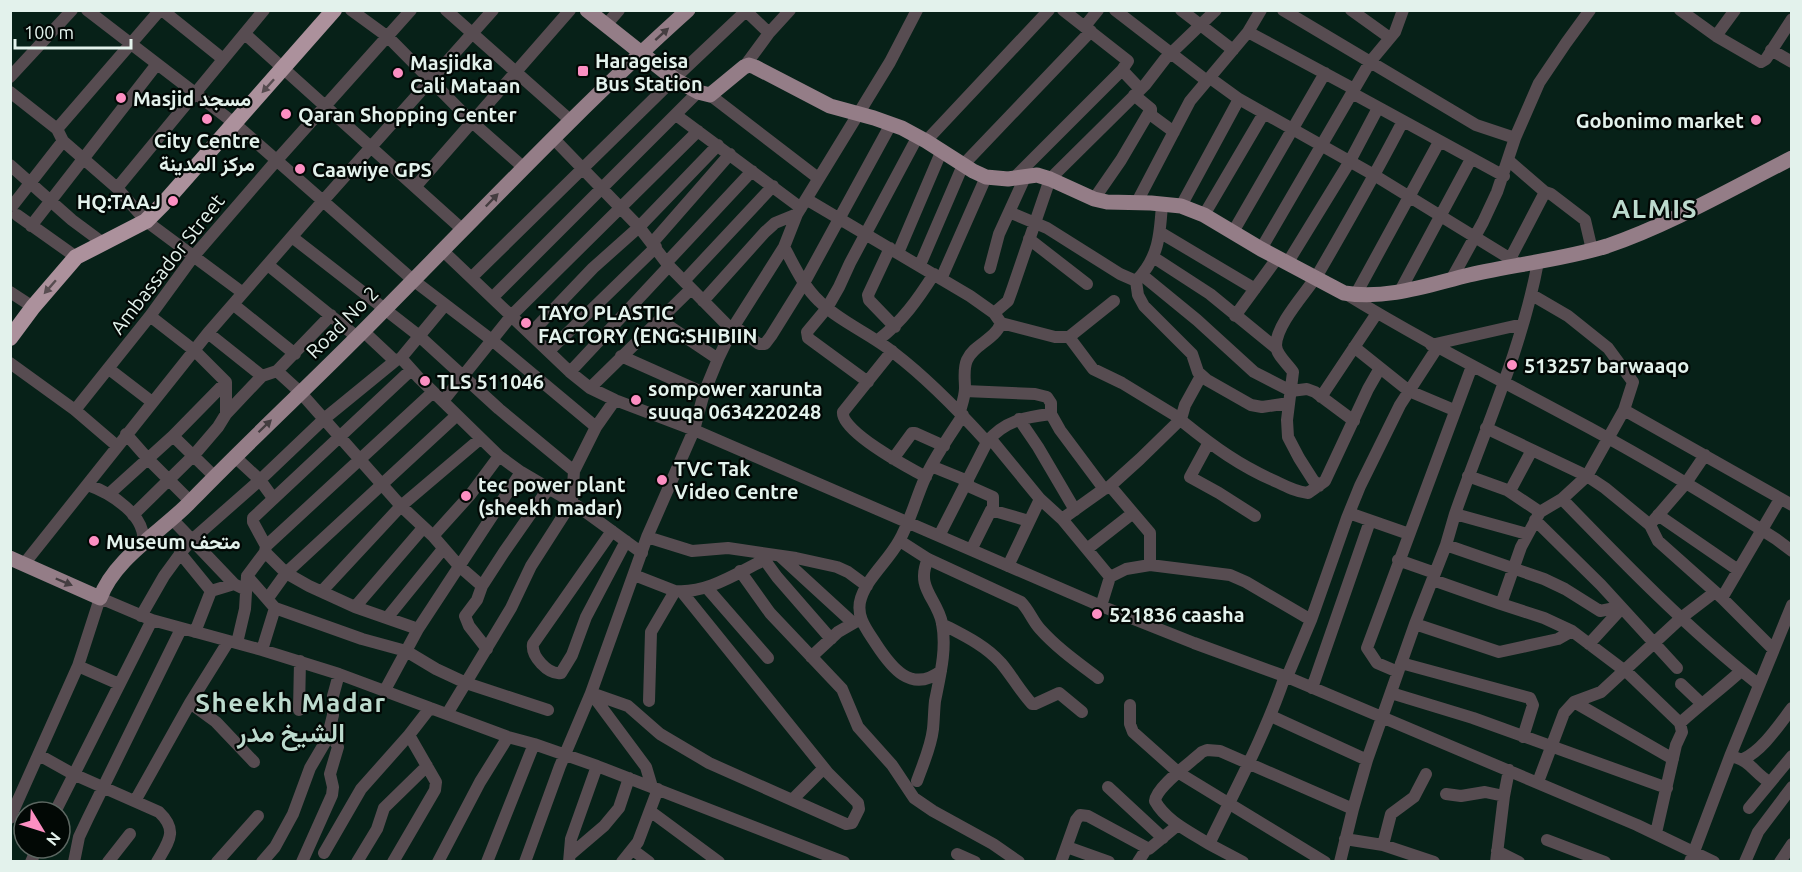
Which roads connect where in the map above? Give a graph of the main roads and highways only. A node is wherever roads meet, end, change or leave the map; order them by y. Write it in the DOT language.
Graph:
graph roads {
  1 [pos="334,10"];
  2 [pos="588,10"];
  3 [pos="688,10"];
  4 [pos="640,53"];
  5 [pos="1791,158"];
  6 [pos="10,338"];
  7 [pos="17,561"];
  1 -- 6 [label="highway, one-way"];
  2 -- 4 [label="main road"];
  4 -- 3 [label="main road, Road No 2, one-way"];
  4 -- 5 [label="main road"];
  7 -- 4 [label="main road, Road No 2, one-way"];
}
